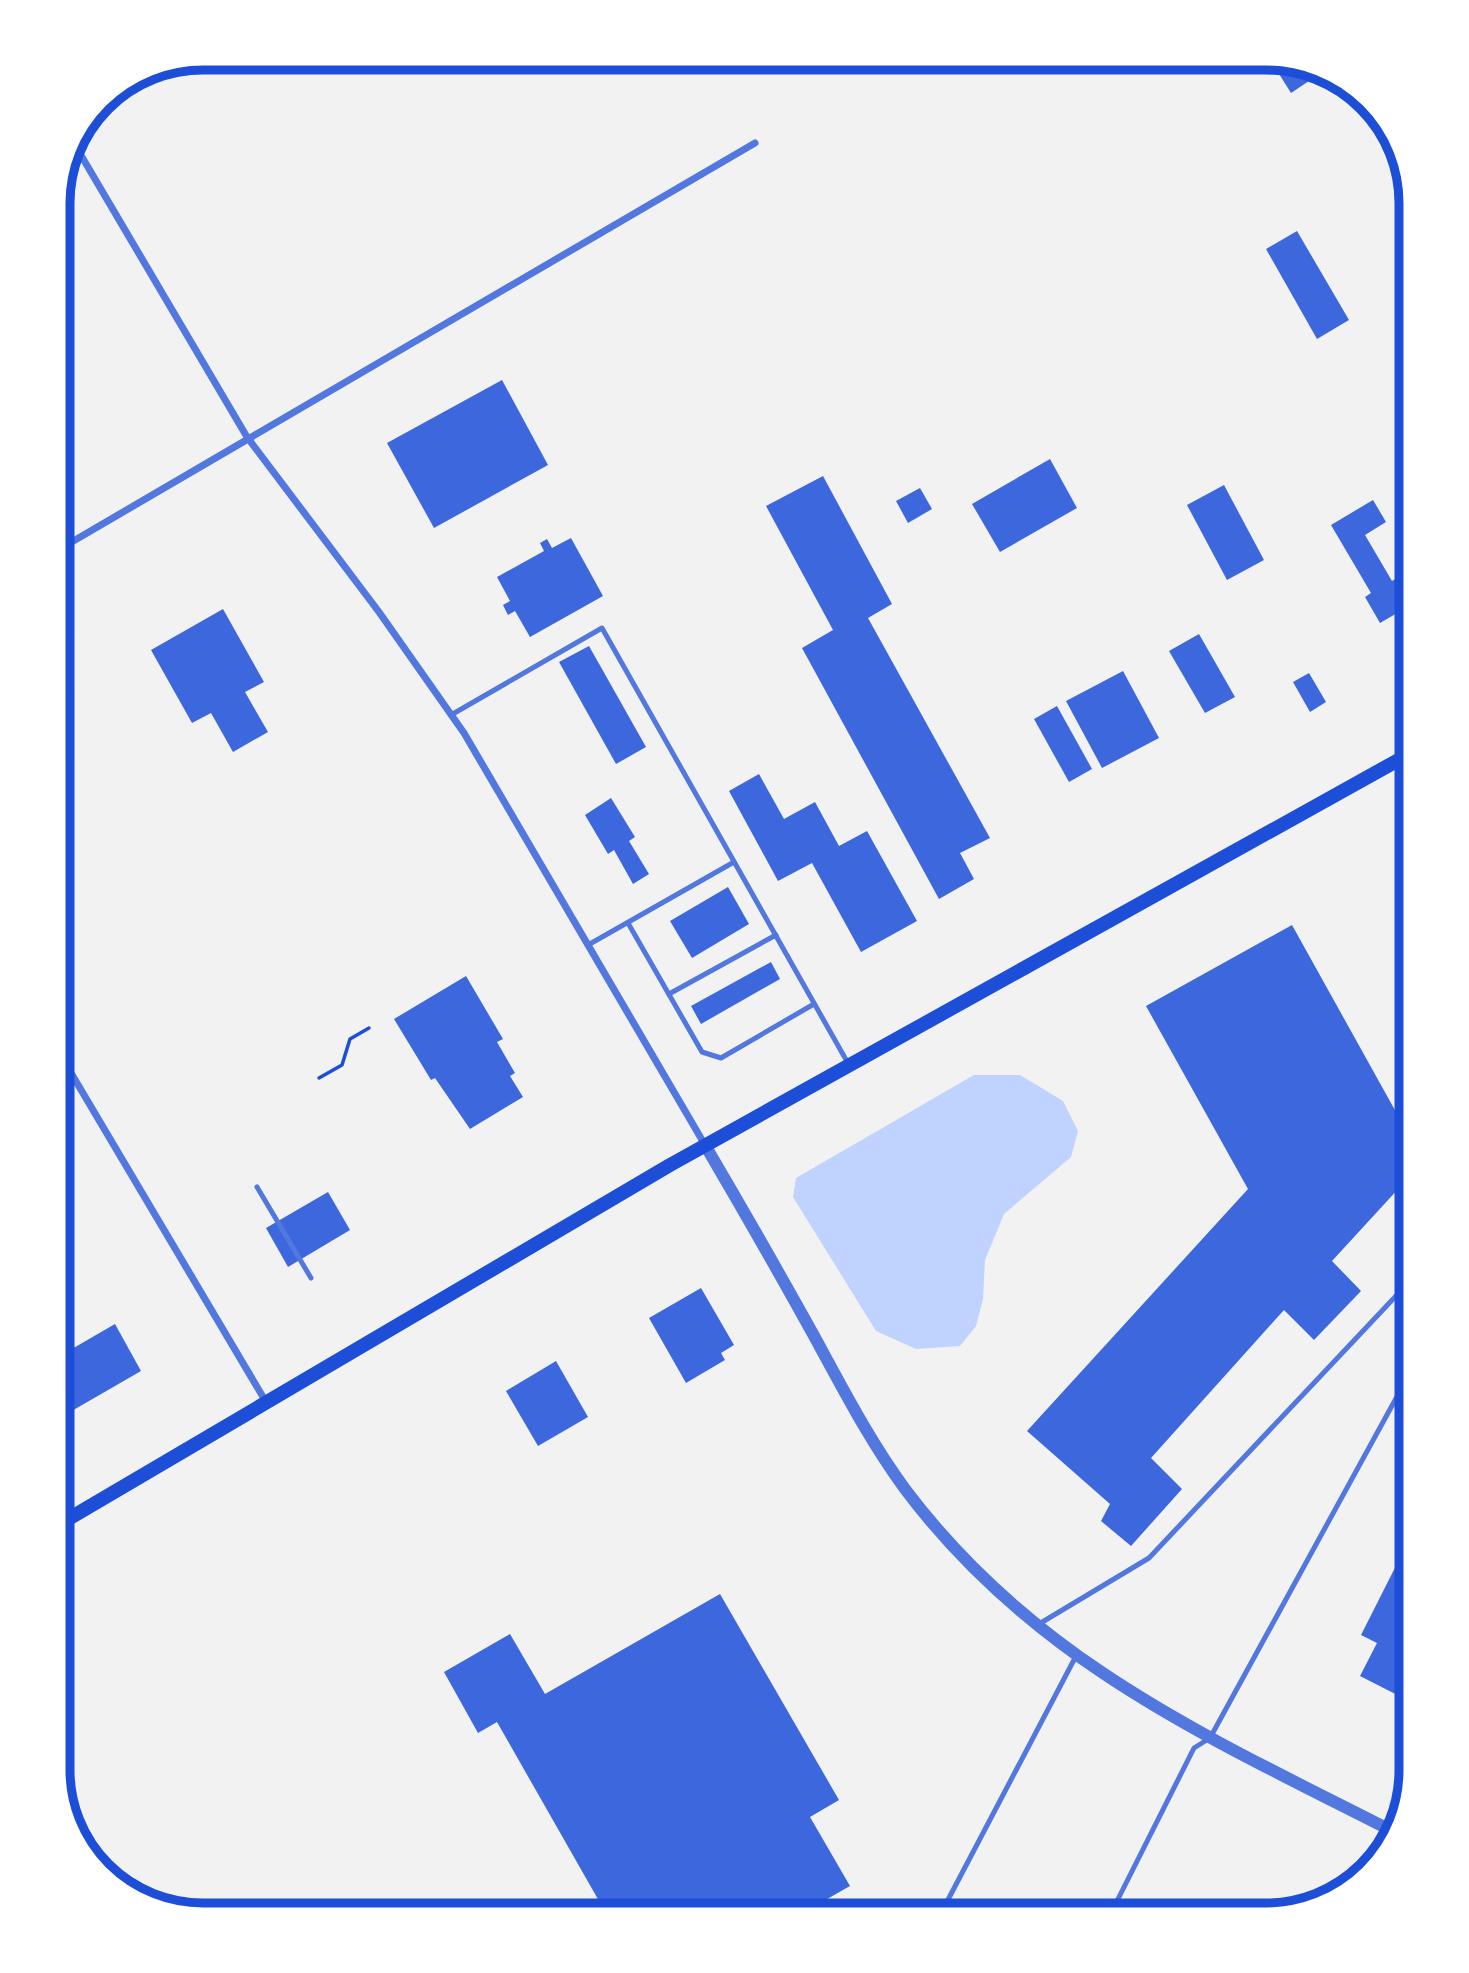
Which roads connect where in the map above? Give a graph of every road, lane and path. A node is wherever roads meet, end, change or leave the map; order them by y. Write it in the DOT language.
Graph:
graph roads {
  1 [pos="755,143"];
  2 [pos="80,154"];
  3 [pos="247,437"];
  4 [pos="70,543"];
  5 [pos="451,715"];
  6 [pos="1399,759"];
  7 [pos="734,862"];
  8 [pos="628,923"];
  9 [pos="776,934"];
  10 [pos="588,945"];
  11 [pos="669,995"];
  12 [pos="814,1004"];
  13 [pos="369,1028"];
  14 [pos="849,1065"];
  15 [pos="70,1071"];
  16 [pos="319,1078"];
  17 [pos="705,1145"];
  18 [pos="257,1187"];
  19 [pos="311,1278"];
  20 [pos="1399,1293"];
  21 [pos="1399,1393"];
  22 [pos="267,1402"];
  23 [pos="70,1518"];
  24 [pos="1036,1626"];
  25 [pos="1076,1656"];
  26 [pos="1210,1738"];
  27 [pos="1386,1828"];
  28 [pos="946,1903"];
  29 [pos="1116,1903"];
  1 -- 3 [label="street"];
  2 -- 3 [label="street"];
  3 -- 4 [label="street"];
  3 -- 5 [label="street"];
  5 -- 7 [label="lane"];
  5 -- 10 [label="street"];
  6 -- 14 [label="main road"];
  7 -- 8 [label="lane"];
  7 -- 9 [label="lane"];
  8 -- 10 [label="lane"];
  8 -- 11 [label="lane"];
  9 -- 11 [label="lane"];
  9 -- 12 [label="lane"];
  10 -- 17 [label="street"];
  11 -- 12 [label="lane"];
  12 -- 14 [label="lane"];
  13 -- 16 [label="path"];
  14 -- 17 [label="main road"];
  15 -- 22 [label="street"];
  17 -- 22 [label="main road"];
  17 -- 24 [label="street"];
  18 -- 19 [label="lane"];
  20 -- 24 [label="lane"];
  21 -- 26 [label="lane"];
  22 -- 23 [label="main road"];
  24 -- 25 [label="street"];
  25 -- 26 [label="street"];
  25 -- 28 [label="lane"];
  26 -- 27 [label="street"];
  26 -- 29 [label="lane"];
}
